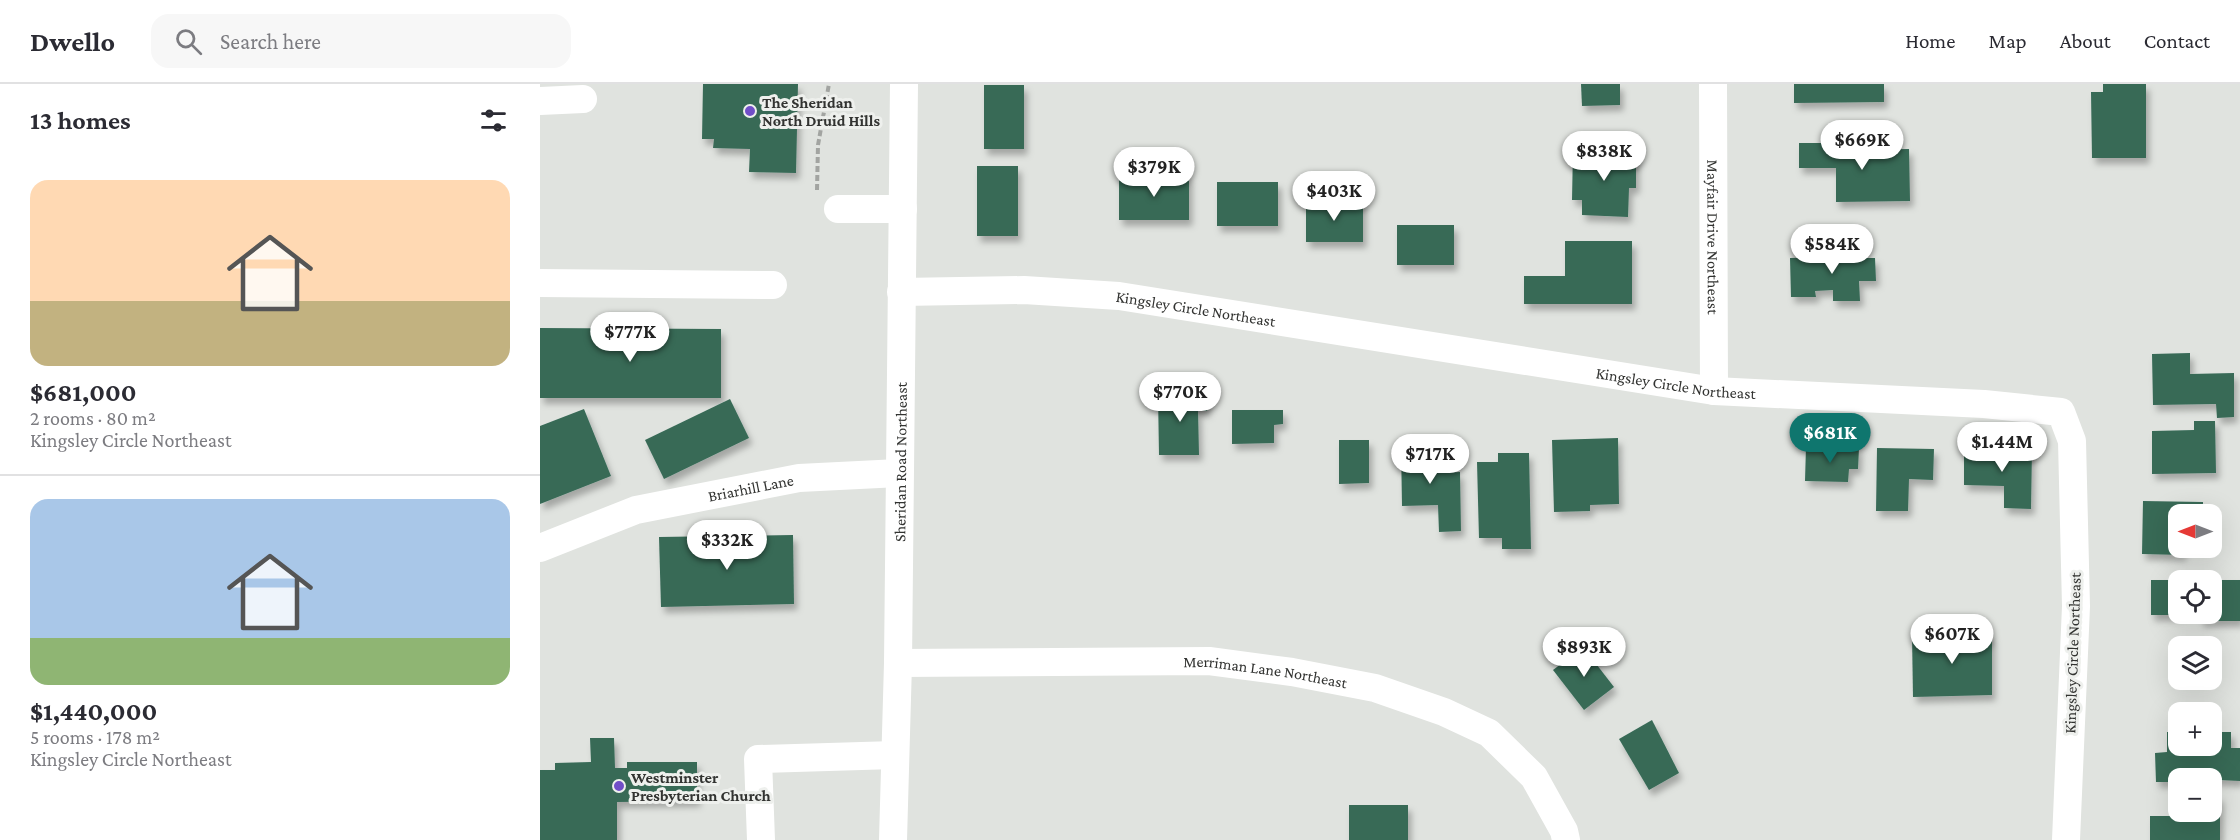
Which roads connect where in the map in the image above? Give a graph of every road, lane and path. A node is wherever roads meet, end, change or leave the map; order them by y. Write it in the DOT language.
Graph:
graph roads {
  1 [pos="829,84"];
  2 [pos="904,84"];
  3 [pos="1713,84"];
  4 [pos="583,99"];
  5 [pos="540,101"];
  6 [pos="817,190"];
  7 [pos="838,209"];
  8 [pos="903,209"];
  9 [pos="540,283"];
  10 [pos="774,285"];
  11 [pos="901,292"];
  12 [pos="1714,391"];
  13 [pos="899,473"];
  14 [pos="540,548"];
  15 [pos="898,663"];
  16 [pos="895,755"];
  17 [pos="761,840"];
  18 [pos="893,840"];
  19 [pos="1566,840"];
  20 [pos="2066,840"];
  1 -- 6 [label="path"];
  2 -- 8 [label="street, Sheridan Road Northeast"];
  3 -- 12 [label="street, Mayfair Drive Northeast"];
  4 -- 5 [label="street"];
  7 -- 8 [label="street"];
  8 -- 11 [label="street, Sheridan Road Northeast"];
  9 -- 10 [label="street"];
  11 -- 12 [label="street, Kingsley Circle Northeast"];
  11 -- 13 [label="street, Sheridan Road Northeast"];
  12 -- 20 [label="street, Kingsley Circle Northeast"];
  13 -- 14 [label="street, Briarhill Lane"];
  13 -- 15 [label="street, Sheridan Road Northeast"];
  15 -- 16 [label="street, Sheridan Road Northeast"];
  15 -- 19 [label="street, Merriman Lane Northeast"];
  16 -- 17 [label="street"];
  16 -- 18 [label="street, Sheridan Road Northeast"];
}
